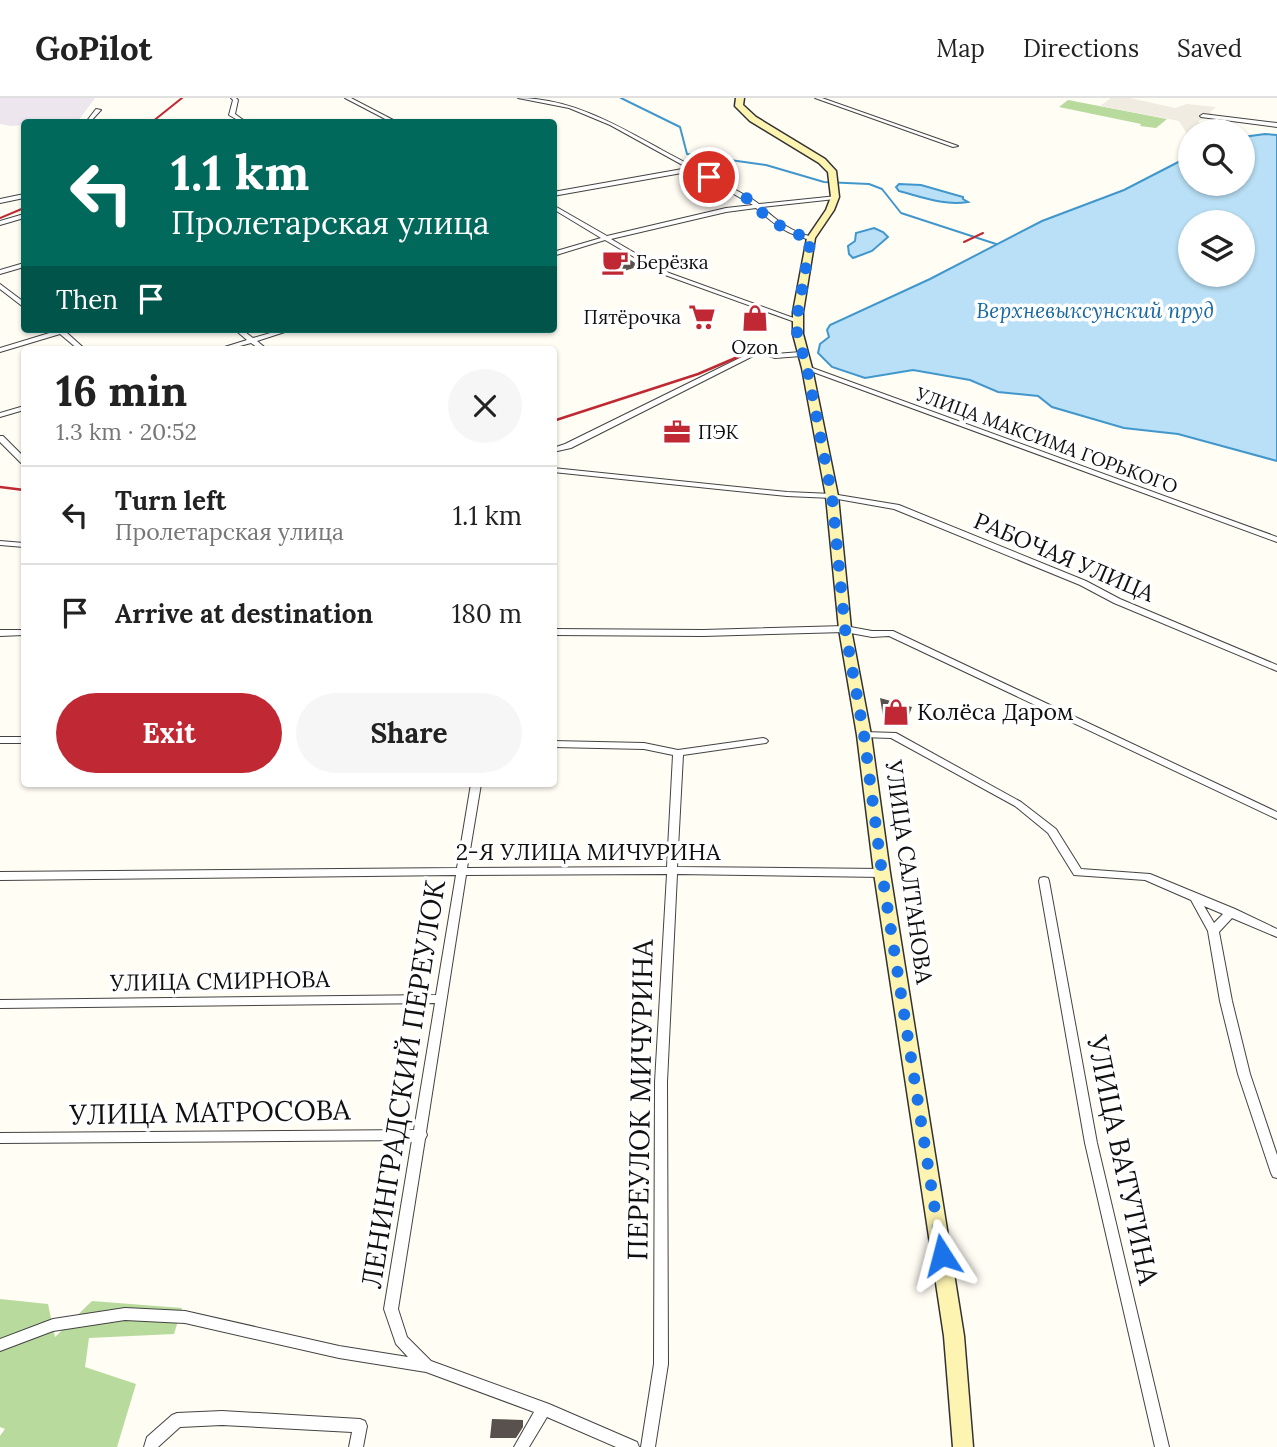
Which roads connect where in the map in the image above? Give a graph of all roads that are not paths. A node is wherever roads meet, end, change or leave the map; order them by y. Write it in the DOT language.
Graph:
graph roads {
  1 [pos="233,98"];
  2 [pos="347,98"];
  3 [pos="520,98"];
  4 [pos="740,98"];
  5 [pos="817,98"];
  6 [pos="98,110"];
  7 [pos="1203,116"];
  8 [pos="90,119"];
  9 [pos="237,119"];
  10 [pos="385,119"];
  11 [pos="1277,119"];
  12 [pos="1264,123"];
  13 [pos="1277,125"];
  14 [pos="955,146"];
  15 [pos="693,169"];
  16 [pos="834,187"];
  17 [pos="557,193"];
  18 [pos="21,196"];
  19 [pos="0,201"];
  20 [pos="758,206"];
  21 [pos="557,209"];
  22 [pos="21,217"];
  23 [pos="0,223"];
  24 [pos="606,237"];
  25 [pos="811,238"];
  26 [pos="557,253"];
  27 [pos="21,266"];
  28 [pos="0,272"];
  29 [pos="0,286"];
  30 [pos="21,303"];
  31 [pos="797,321"];
  32 [pos="50,333"];
  33 [pos="63,333"];
  34 [pos="242,333"];
  35 [pos="277,333"];
  36 [pos="252,340"];
  37 [pos="78,346"];
  38 [pos="232,346"];
  39 [pos="260,346"];
  40 [pos="0,350"];
  41 [pos="801,354"];
  42 [pos="807,368"];
  43 [pos="21,409"];
  44 [pos="0,415"];
  45 [pos="0,438"];
  46 [pos="557,449"];
  47 [pos="21,458"];
  48 [pos="557,470"];
  49 [pos="832,496"];
  50 [pos="1277,540"];
  51 [pos="0,543"];
  52 [pos="21,545"];
  53 [pos="845,629"];
  54 [pos="557,632"];
  55 [pos="0,633"];
  56 [pos="21,633"];
  57 [pos="1277,668"];
  58 [pos="864,735"];
  59 [pos="0,740"];
  60 [pos="21,740"];
  61 [pos="763,741"];
  62 [pos="557,744"];
  63 [pos="678,752"];
  64 [pos="476,787"];
  65 [pos="1277,816"];
  66 [pos="673,870"];
  67 [pos="462,871"];
  68 [pos="882,873"];
  69 [pos="0,876"];
  70 [pos="1044,881"];
  71 [pos="1194,897"];
  72 [pos="1231,912"];
  73 [pos="1213,932"];
  74 [pos="1277,933"];
  75 [pos="440,999"];
  76 [pos="0,1004"];
  77 [pos="421,1135"];
  78 [pos="0,1138"];
  79 [pos="1277,1173"];
  80 [pos="0,1346"];
  81 [pos="426,1366"];
  82 [pos="544,1409"];
  83 [pos="151,1447"];
  84 [pos="356,1447"];
  85 [pos="522,1447"];
  86 [pos="632,1447"];
  87 [pos="648,1447"];
  88 [pos="963,1447"];
  89 [pos="1162,1447"];
  1 -- 9 [label="street"];
  2 -- 10 [label="street"];
  3 -- 15 [label="street"];
  4 -- 16 [label="main road"];
  5 -- 14 [label="street"];
  6 -- 8 [label="street"];
  7 -- 12 [label="street"];
  11 -- 12 [label="street"];
  12 -- 13 [label="street"];
  15 -- 17 [label="street"];
  15 -- 20 [label="street"];
  16 -- 20 [label="street"];
  16 -- 25 [label="main road, УЛИЦА САЛТАНОВА"];
  18 -- 19 [label="street"];
  20 -- 24 [label="street"];
  20 -- 25 [label="street"];
  21 -- 24 [label="street"];
  22 -- 23 [label="street"];
  24 -- 26 [label="street"];
  24 -- 31 [label="street"];
  25 -- 31 [label="main road, УЛИЦА САЛТАНОВА"];
  27 -- 28 [label="street"];
  29 -- 30 [label="street"];
  31 -- 41 [label="main road, УЛИЦА САЛТАНОВА"];
  32 -- 40 [label="street"];
  33 -- 37 [label="street"];
  34 -- 36 [label="street"];
  35 -- 36 [label="street"];
  36 -- 38 [label="street"];
  36 -- 39 [label="street"];
  41 -- 42 [label="main road, УЛИЦА САЛТАНОВА"];
  41 -- 46 [label="street"];
  42 -- 49 [label="main road, УЛИЦА САЛТАНОВА"];
  42 -- 50 [label="street, УЛИЦА МАКСИМА ГОРЬКОГО"];
  43 -- 44 [label="street"];
  45 -- 47 [label="street"];
  48 -- 49 [label="street, РАБОЧАЯ УЛИЦА"];
  49 -- 53 [label="main road, УЛИЦА САЛТАНОВА"];
  49 -- 57 [label="street, РАБОЧАЯ УЛИЦА"];
  51 -- 52 [label="street"];
  53 -- 54 [label="street"];
  53 -- 58 [label="main road, УЛИЦА САЛТАНОВА"];
  53 -- 65 [label="street"];
  55 -- 56 [label="street"];
  58 -- 68 [label="main road, УЛИЦА САЛТАНОВА"];
  58 -- 71 [label="street"];
  59 -- 60 [label="street"];
  61 -- 63 [label="street"];
  62 -- 63 [label="street"];
  63 -- 66 [label="street, ПЕРЕУЛОК МИЧУРИНА"];
  64 -- 67 [label="street, ЛЕНИНГРАДСКИЙ ПЕРЕУЛОК"];
  66 -- 67 [label="street, 2-Я УЛИЦА МИЧУРИНА"];
  66 -- 68 [label="street, 2-Я УЛИЦА МИЧУРИНА"];
  66 -- 87 [label="street, ПЕРЕУЛОК МИЧУРИНА"];
  67 -- 69 [label="street, 2-Я УЛИЦА МИЧУРИНА"];
  67 -- 75 [label="street, ЛЕНИНГРАДСКИЙ ПЕРЕУЛОК"];
  68 -- 88 [label="main road, УЛИЦА САЛТАНОВА"];
  70 -- 89 [label="street, УЛИЦА ВАТУТИНА"];
  71 -- 72 [label="street"];
  71 -- 73 [label="street"];
  72 -- 73 [label="street"];
  72 -- 74 [label="street"];
  73 -- 79 [label="street"];
  75 -- 76 [label="street, УЛИЦА СМИРНОВА"];
  75 -- 77 [label="street, ЛЕНИНГРАДСКИЙ ПЕРЕУЛОК"];
  77 -- 78 [label="street, УЛИЦА МАТРОСОВА"];
  77 -- 81 [label="street, ЛЕНИНГРАДСКИЙ ПЕРЕУЛОК"];
  80 -- 81 [label="street"];
  81 -- 82 [label="street"];
  82 -- 85 [label="street"];
  82 -- 86 [label="street"];
  83 -- 84 [label="street"];
}
